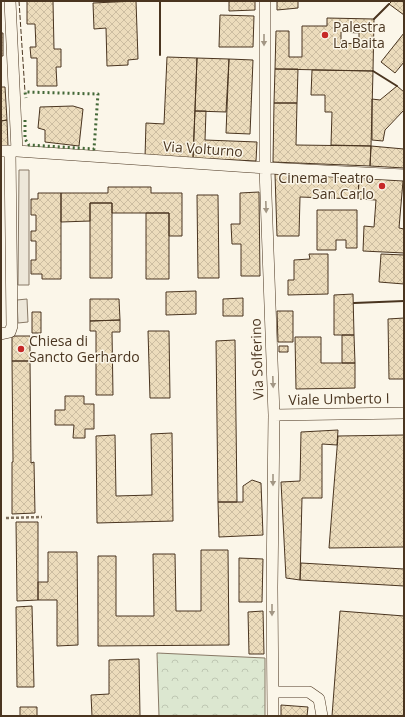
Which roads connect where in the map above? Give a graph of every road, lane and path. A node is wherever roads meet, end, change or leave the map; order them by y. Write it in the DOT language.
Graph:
graph roads {
  1 [pos="10,1"];
  2 [pos="265,1"];
  3 [pos="9,151"];
  4 [pos="265,168"];
  5 [pos="404,175"];
  6 [pos="6,333"];
  7 [pos="404,413"];
  8 [pos="274,415"];
  9 [pos="42,517"];
  10 [pos="6,518"];
  11 [pos="272,692"];
  12 [pos="273,716"];
  13 [pos="322,716"];
  1 -- 3 [label="street"];
  2 -- 4 [label="street, Via Solferino, one-way"];
  3 -- 4 [label="street, Via Volturno"];
  3 -- 6 [label="street"];
  4 -- 5 [label="street, Via Volturno"];
  4 -- 8 [label="street, Via Solferino, one-way"];
  7 -- 8 [label="street, Viale Umberto I"];
  8 -- 11 [label="street, Via Solferino, one-way"];
  9 -- 10 [label="path"];
  11 -- 12 [label="street, Via Solferino"];
  11 -- 13 [label="street"];
}
